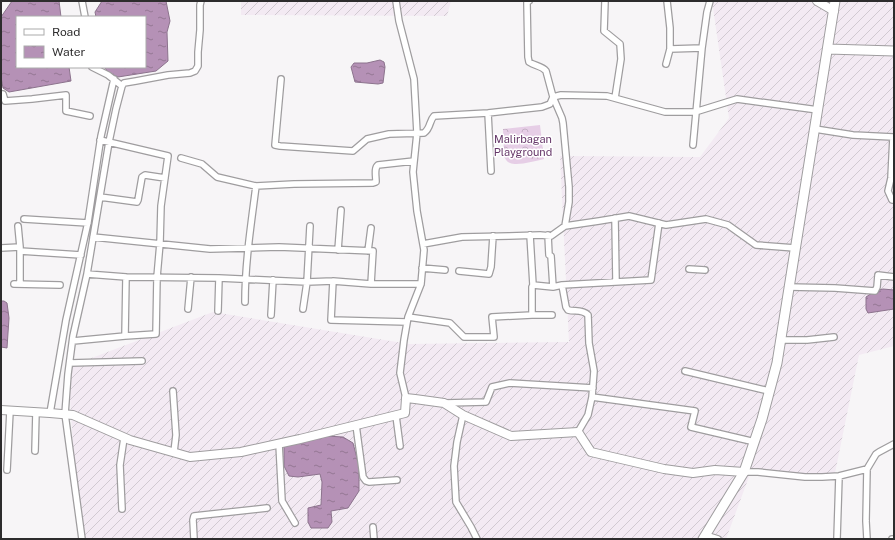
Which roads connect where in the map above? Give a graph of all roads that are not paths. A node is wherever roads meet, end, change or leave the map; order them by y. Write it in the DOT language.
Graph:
graph roads {
  1 [pos="82,1"];
  2 [pos="201,1"];
  3 [pos="396,1"];
  4 [pos="529,1"];
  5 [pos="604,1"];
  6 [pos="667,1"];
  7 [pos="710,1"];
  8 [pos="817,1"];
  9 [pos="835,1"];
  10 [pos="834,11"];
  11 [pos="85,16"];
  12 [pos="702,48"];
  13 [pos="828,49"];
  14 [pos="670,50"];
  15 [pos="894,51"];
  16 [pos="666,64"];
  17 [pos="94,68"];
  18 [pos="281,79"];
  19 [pos="114,80"];
  20 [pos="122,86"];
  21 [pos="1,94"];
  22 [pos="553,97"];
  23 [pos="614,98"];
  24 [pos="818,110"];
  25 [pos="488,112"];
  26 [pos="695,112"];
  27 [pos="90,116"];
  28 [pos="815,129"];
  29 [pos="417,133"];
  30 [pos="100,140"];
  31 [pos="109,142"];
  32 [pos="693,145"];
  33 [pos="181,158"];
  34 [pos="414,161"];
  35 [pos="491,171"];
  36 [pos="165,178"];
  37 [pos="256,186"];
  38 [pos="100,197"];
  39 [pos="894,200"];
  40 [pos="342,210"];
  41 [pos="615,218"];
  42 [pos="24,219"];
  43 [pos="88,223"];
  44 [pos="659,223"];
  45 [pos="18,226"];
  46 [pos="310,226"];
  47 [pos="565,226"];
  48 [pos="372,228"];
  49 [pos="530,235"];
  50 [pos="493,236"];
  51 [pos="548,236"];
  52 [pos="93,238"];
  53 [pos="160,243"];
  54 [pos="423,244"];
  55 [pos="1,248"];
  56 [pos="248,248"];
  57 [pos="795,248"];
  58 [pos="20,249"];
  59 [pos="309,249"];
  60 [pos="338,250"];
  61 [pos="368,251"];
  62 [pos="81,255"];
  63 [pos="422,268"];
  64 [pos="689,269"];
  65 [pos="446,270"];
  66 [pos="705,270"];
  67 [pos="459,271"];
  68 [pos="87,274"];
  69 [pos="126,277"];
  70 [pos="157,277"];
  71 [pos="894,277"];
  72 [pos="190,278"];
  73 [pos="219,278"];
  74 [pos="245,280"];
  75 [pos="273,280"];
  76 [pos="333,281"];
  77 [pos="616,281"];
  78 [pos="307,282"];
  79 [pos="14,284"];
  80 [pos="20,284"];
  81 [pos="371,284"];
  82 [pos="421,284"];
  83 [pos="60,285"];
  84 [pos="533,285"];
  85 [pos="562,285"];
  86 [pos="789,286"];
  87 [pos="553,287"];
  88 [pos="246,302"];
  89 [pos="188,309"];
  90 [pos="303,309"];
  91 [pos="218,311"];
  92 [pos="271,315"];
  93 [pos="552,315"];
  94 [pos="532,316"];
  95 [pos="408,319"];
  96 [pos="125,336"];
  97 [pos="834,338"];
  98 [pos="780,340"];
  99 [pos="73,341"];
  100 [pos="142,360"];
  101 [pos="70,363"];
  102 [pos="685,371"];
  103 [pos="593,388"];
  104 [pos="769,390"];
  105 [pos="173,391"];
  106 [pos="592,397"];
  107 [pos="406,398"];
  108 [pos="444,403"];
  109 [pos="1,410"];
  110 [pos="10,411"];
  111 [pos="36,412"];
  112 [pos="50,413"];
  113 [pos="65,414"];
  114 [pos="464,415"];
  115 [pos="396,416"];
  116 [pos="356,425"];
  117 [pos="578,432"];
  118 [pos="124,438"];
  119 [pos="754,442"];
  120 [pos="279,444"];
  121 [pos="894,444"];
  122 [pos="400,446"];
  123 [pos="35,451"];
  124 [pos="174,452"];
  125 [pos="867,469"];
  126 [pos="7,470"];
  127 [pos="744,472"];
  128 [pos="839,476"];
  129 [pos="397,480"];
  130 [pos="267,508"];
  131 [pos="122,509"];
  132 [pos="296,523"];
  133 [pos="373,527"];
  134 [pos="704,537"];
  135 [pos="82,539"];
  136 [pos="194,539"];
  137 [pos="374,539"];
  138 [pos="477,539"];
  139 [pos="718,539"];
  140 [pos="837,539"];
  141 [pos="868,539"];
  1 -- 11 [label="street"];
  2 -- 20 [label="street"];
  3 -- 29 [label="street"];
  4 -- 22 [label="street"];
  5 -- 23 [label="street"];
  6 -- 14 [label="street"];
  7 -- 12 [label="street"];
  8 -- 10 [label="street"];
  9 -- 10 [label="main road"];
  10 -- 13 [label="main road"];
  12 -- 14 [label="street"];
  12 -- 26 [label="street"];
  13 -- 15 [label="main road"];
  13 -- 24 [label="main road"];
  14 -- 16 [label="street"];
  17 -- 19 [label="street"];
  18 -- 29 [label="street"];
  19 -- 20 [label="street"];
  19 -- 30 [label="street"];
  20 -- 31 [label="street"];
  21 -- 27 [label="street"];
  22 -- 23 [label="street"];
  22 -- 25 [label="street"];
  22 -- 47 [label="street"];
  23 -- 26 [label="street"];
  24 -- 26 [label="street"];
  24 -- 28 [label="main road"];
  25 -- 29 [label="street"];
  25 -- 35 [label="street"];
  26 -- 32 [label="street"];
  28 -- 39 [label="street"];
  28 -- 57 [label="main road"];
  29 -- 34 [label="street"];
  30 -- 31 [label="street"];
  30 -- 43 [label="street"];
  31 -- 36 [label="street"];
  31 -- 38 [label="street"];
  33 -- 37 [label="street"];
  34 -- 37 [label="street"];
  34 -- 54 [label="street"];
  36 -- 38 [label="street"];
  36 -- 53 [label="street"];
  37 -- 56 [label="street"];
  38 -- 52 [label="street"];
  40 -- 60 [label="street"];
  41 -- 44 [label="street"];
  41 -- 47 [label="street"];
  41 -- 77 [label="street"];
  42 -- 43 [label="street"];
  43 -- 62 [label="street"];
  44 -- 57 [label="street"];
  44 -- 77 [label="street"];
  45 -- 58 [label="street"];
  46 -- 59 [label="street"];
  47 -- 51 [label="street"];
  48 -- 61 [label="street"];
  49 -- 50 [label="street"];
  49 -- 51 [label="street"];
  49 -- 84 [label="street"];
  50 -- 54 [label="street"];
  50 -- 67 [label="street"];
  51 -- 87 [label="street"];
  52 -- 53 [label="street"];
  52 -- 68 [label="street"];
  53 -- 56 [label="street"];
  53 -- 70 [label="street"];
  54 -- 63 [label="street"];
  55 -- 58 [label="street"];
  56 -- 59 [label="street"];
  56 -- 74 [label="street"];
  57 -- 86 [label="main road"];
  58 -- 62 [label="street"];
  58 -- 80 [label="street"];
  59 -- 60 [label="street"];
  59 -- 78 [label="street"];
  60 -- 61 [label="street"];
  61 -- 81 [label="street"];
  62 -- 112 [label="street"];
  63 -- 65 [label="street"];
  63 -- 82 [label="street"];
  64 -- 66 [label="street"];
  68 -- 69 [label="street"];
  68 -- 99 [label="street"];
  69 -- 70 [label="street"];
  69 -- 96 [label="street"];
  70 -- 72 [label="street"];
  70 -- 96 [label="street"];
  71 -- 86 [label="street"];
  72 -- 73 [label="street"];
  72 -- 89 [label="street"];
  73 -- 74 [label="street"];
  73 -- 91 [label="street"];
  74 -- 75 [label="street"];
  74 -- 88 [label="street"];
  75 -- 78 [label="street"];
  75 -- 92 [label="street"];
  76 -- 78 [label="street"];
  76 -- 81 [label="street"];
  76 -- 95 [label="street"];
  77 -- 85 [label="street"];
  78 -- 90 [label="street"];
  79 -- 80 [label="street"];
  80 -- 83 [label="street"];
  81 -- 82 [label="street"];
  82 -- 95 [label="street"];
  84 -- 87 [label="street"];
  84 -- 94 [label="street"];
  85 -- 87 [label="street"];
  85 -- 103 [label="street"];
  86 -- 98 [label="main road"];
  93 -- 94 [label="street"];
  94 -- 95 [label="street"];
  95 -- 107 [label="street"];
  96 -- 99 [label="street"];
  97 -- 98 [label="street"];
  98 -- 104 [label="main road"];
  99 -- 101 [label="street"];
  100 -- 101 [label="street"];
  101 -- 113 [label="street"];
  102 -- 104 [label="street"];
  103 -- 106 [label="street"];
  103 -- 108 [label="street"];
  104 -- 119 [label="main road"];
  105 -- 124 [label="street"];
  106 -- 117 [label="street"];
  106 -- 119 [label="street"];
  107 -- 108 [label="street"];
  107 -- 115 [label="street"];
  108 -- 114 [label="street"];
  109 -- 110 [label="street"];
  110 -- 111 [label="street"];
  110 -- 126 [label="street"];
  111 -- 112 [label="street"];
  111 -- 123 [label="street"];
  112 -- 113 [label="street"];
  113 -- 118 [label="street"];
  113 -- 135 [label="street"];
  114 -- 117 [label="street"];
  114 -- 138 [label="street"];
  115 -- 116 [label="street"];
  115 -- 122 [label="street"];
  116 -- 120 [label="street"];
  116 -- 129 [label="street"];
  117 -- 127 [label="street"];
  118 -- 124 [label="street"];
  118 -- 131 [label="street"];
  119 -- 127 [label="main road"];
  120 -- 124 [label="street"];
  120 -- 132 [label="street"];
  121 -- 125 [label="street"];
  125 -- 128 [label="street"];
  125 -- 141 [label="street"];
  127 -- 128 [label="street"];
  127 -- 134 [label="main road"];
  128 -- 140 [label="street"];
  130 -- 136 [label="street"];
  133 -- 137 [label="street"];
  134 -- 139 [label="street"];
}
